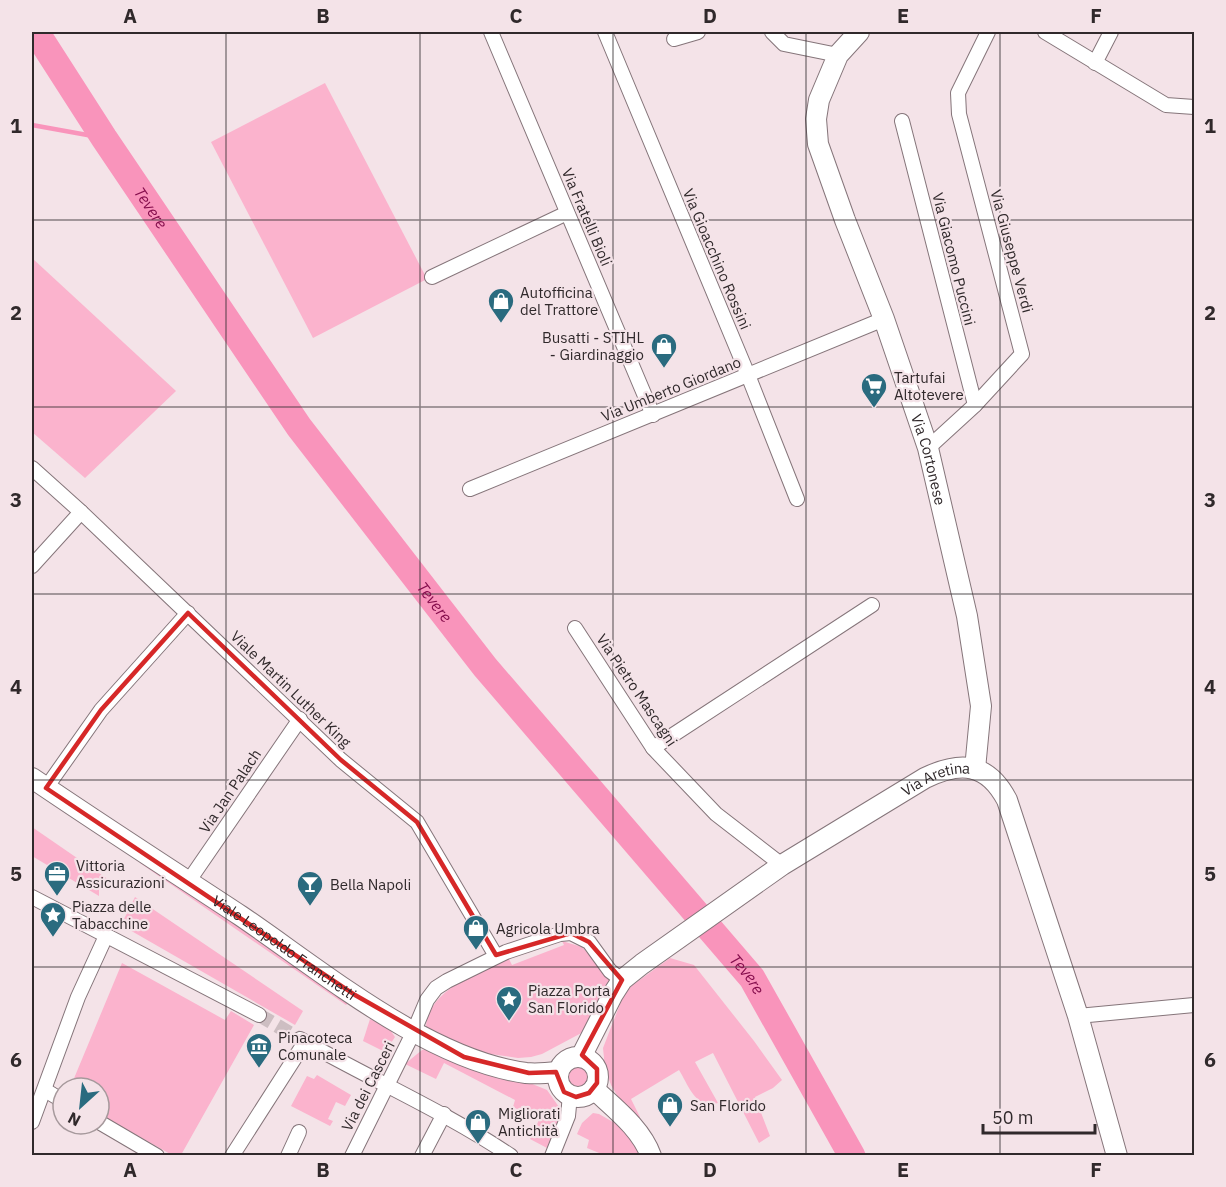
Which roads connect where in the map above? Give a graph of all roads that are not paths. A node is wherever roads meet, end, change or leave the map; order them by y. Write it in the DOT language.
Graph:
graph roads {
  1 [pos="491,32"];
  2 [pos="605,32"];
  3 [pos="698,32"];
  4 [pos="772,32"];
  5 [pos="859,32"];
  6 [pos="988,32"];
  7 [pos="1045,32"];
  8 [pos="1112,32"];
  9 [pos="674,39"];
  10 [pos="838,55"];
  11 [pos="1095,63"];
  12 [pos="1194,107"];
  13 [pos="902,121"];
  14 [pos="567,213"];
  15 [pos="432,277"];
  16 [pos="884,319"];
  17 [pos="748,375"];
  18 [pos="975,405"];
  19 [pos="653,415"];
  20 [pos="928,448"];
  21 [pos="32,468"];
  22 [pos="470,489"];
  23 [pos="797,500"];
  24 [pos="81,512"];
  25 [pos="32,566"];
  26 [pos="872,605"];
  27 [pos="188,613"];
  28 [pos="575,628"];
  29 [pos="300,719"];
  30 [pos="653,748"];
  31 [pos="975,769"];
  32 [pos="39,783"];
  33 [pos="782,866"];
  34 [pos="188,882"];
  35 [pos="32,897"];
  36 [pos="106,936"];
  37 [pos="496,956"];
  38 [pos="622,981"];
  39 [pos="1194,1005"];
  40 [pos="259,1015"];
  41 [pos="1078,1016"];
  42 [pos="414,1031"];
  43 [pos="581,1057"];
  44 [pos="558,1072"];
  45 [pos="386,1086"];
  46 [pos="594,1089"];
  47 [pos="45,1090"];
  48 [pos="51,1094"];
  49 [pos="570,1095"];
  50 [pos="444,1114"];
  51 [pos="32,1122"];
  52 [pos="111,1129"];
  53 [pos="299,1132"];
  54 [pos="491,1142"];
  55 [pos="157,1155"];
  56 [pos="232,1155"];
  57 [pos="288,1155"];
  58 [pos="352,1155"];
  59 [pos="422,1155"];
  60 [pos="484,1155"];
  61 [pos="512,1155"];
  62 [pos="552,1155"];
  63 [pos="651,1155"];
  64 [pos="1117,1155"];
  1 -- 14 [label="street, Via Fratelli Bioli"];
  2 -- 17 [label="street, Via Gioacchino Rossini"];
  3 -- 9 [label="street"];
  4 -- 10 [label="street"];
  5 -- 10 [label="main road, Via Cortonese"];
  6 -- 18 [label="street, Via Giuseppe Verdi"];
  7 -- 11 [label="street"];
  8 -- 11 [label="street"];
  10 -- 16 [label="main road, Via Cortonese"];
  11 -- 12 [label="street"];
  13 -- 18 [label="street, Via Giacomo Puccini"];
  14 -- 15 [label="street"];
  14 -- 19 [label="street, Via Fratelli Bioli"];
  16 -- 17 [label="street, Via Umberto Giordano"];
  16 -- 20 [label="main road, Via Cortonese"];
  17 -- 19 [label="street, Via Umberto Giordano"];
  17 -- 23 [label="street, Via Gioacchino Rossini"];
  18 -- 20 [label="street, Via Giuseppe Verdi"];
  19 -- 22 [label="street, Via Umberto Giordano"];
  20 -- 31 [label="main road, Via Cortonese"];
  21 -- 24 [label="street, Viale Martin Luther King"];
  24 -- 25 [label="street"];
  24 -- 27 [label="street, Viale Martin Luther King"];
  26 -- 30 [label="street"];
  27 -- 29 [label="street, Viale Martin Luther King"];
  27 -- 32 [label="street"];
  28 -- 30 [label="street, Via Pietro Mascagni"];
  29 -- 34 [label="street, Via Jan Palach"];
  29 -- 37 [label="street, Viale Martin Luther King"];
  30 -- 33 [label="street, Via Pietro Mascagni"];
  31 -- 33 [label="main road, Via Aretina"];
  31 -- 41 [label="main road, Via Aretina"];
  32 -- 34 [label="main road, Viale Leopoldo Franchetti"];
  33 -- 38 [label="main road, Via Aretina"];
  34 -- 42 [label="main road, Viale Leopoldo Franchetti"];
  35 -- 36 [label="street"];
  36 -- 40 [label="street"];
  36 -- 47 [label="street"];
  37 -- 38 [label="street"];
  37 -- 42 [label="street"];
  38 -- 43 [label="main road, Via Aretina"];
  39 -- 41 [label="street"];
  41 -- 64 [label="main road, Via Aretina"];
  42 -- 44 [label="main road, Viale Leopoldo Franchetti"];
  42 -- 45 [label="street, Via dei Casceri"];
  43 -- 44 [label="main road"];
  43 -- 46 [label="main road"];
  44 -- 49 [label="main road"];
  45 -- 50 [label="street"];
  45 -- 56 [label="street"];
  45 -- 58 [label="street, Via dei Casceri"];
  46 -- 49 [label="main road"];
  46 -- 63 [label="main road"];
  47 -- 48 [label="street"];
  47 -- 51 [label="street"];
  49 -- 62 [label="street"];
  50 -- 54 [label="street"];
  50 -- 59 [label="street"];
  52 -- 55 [label="street"];
  53 -- 57 [label="street"];
  54 -- 60 [label="street"];
  54 -- 61 [label="street"];
}
